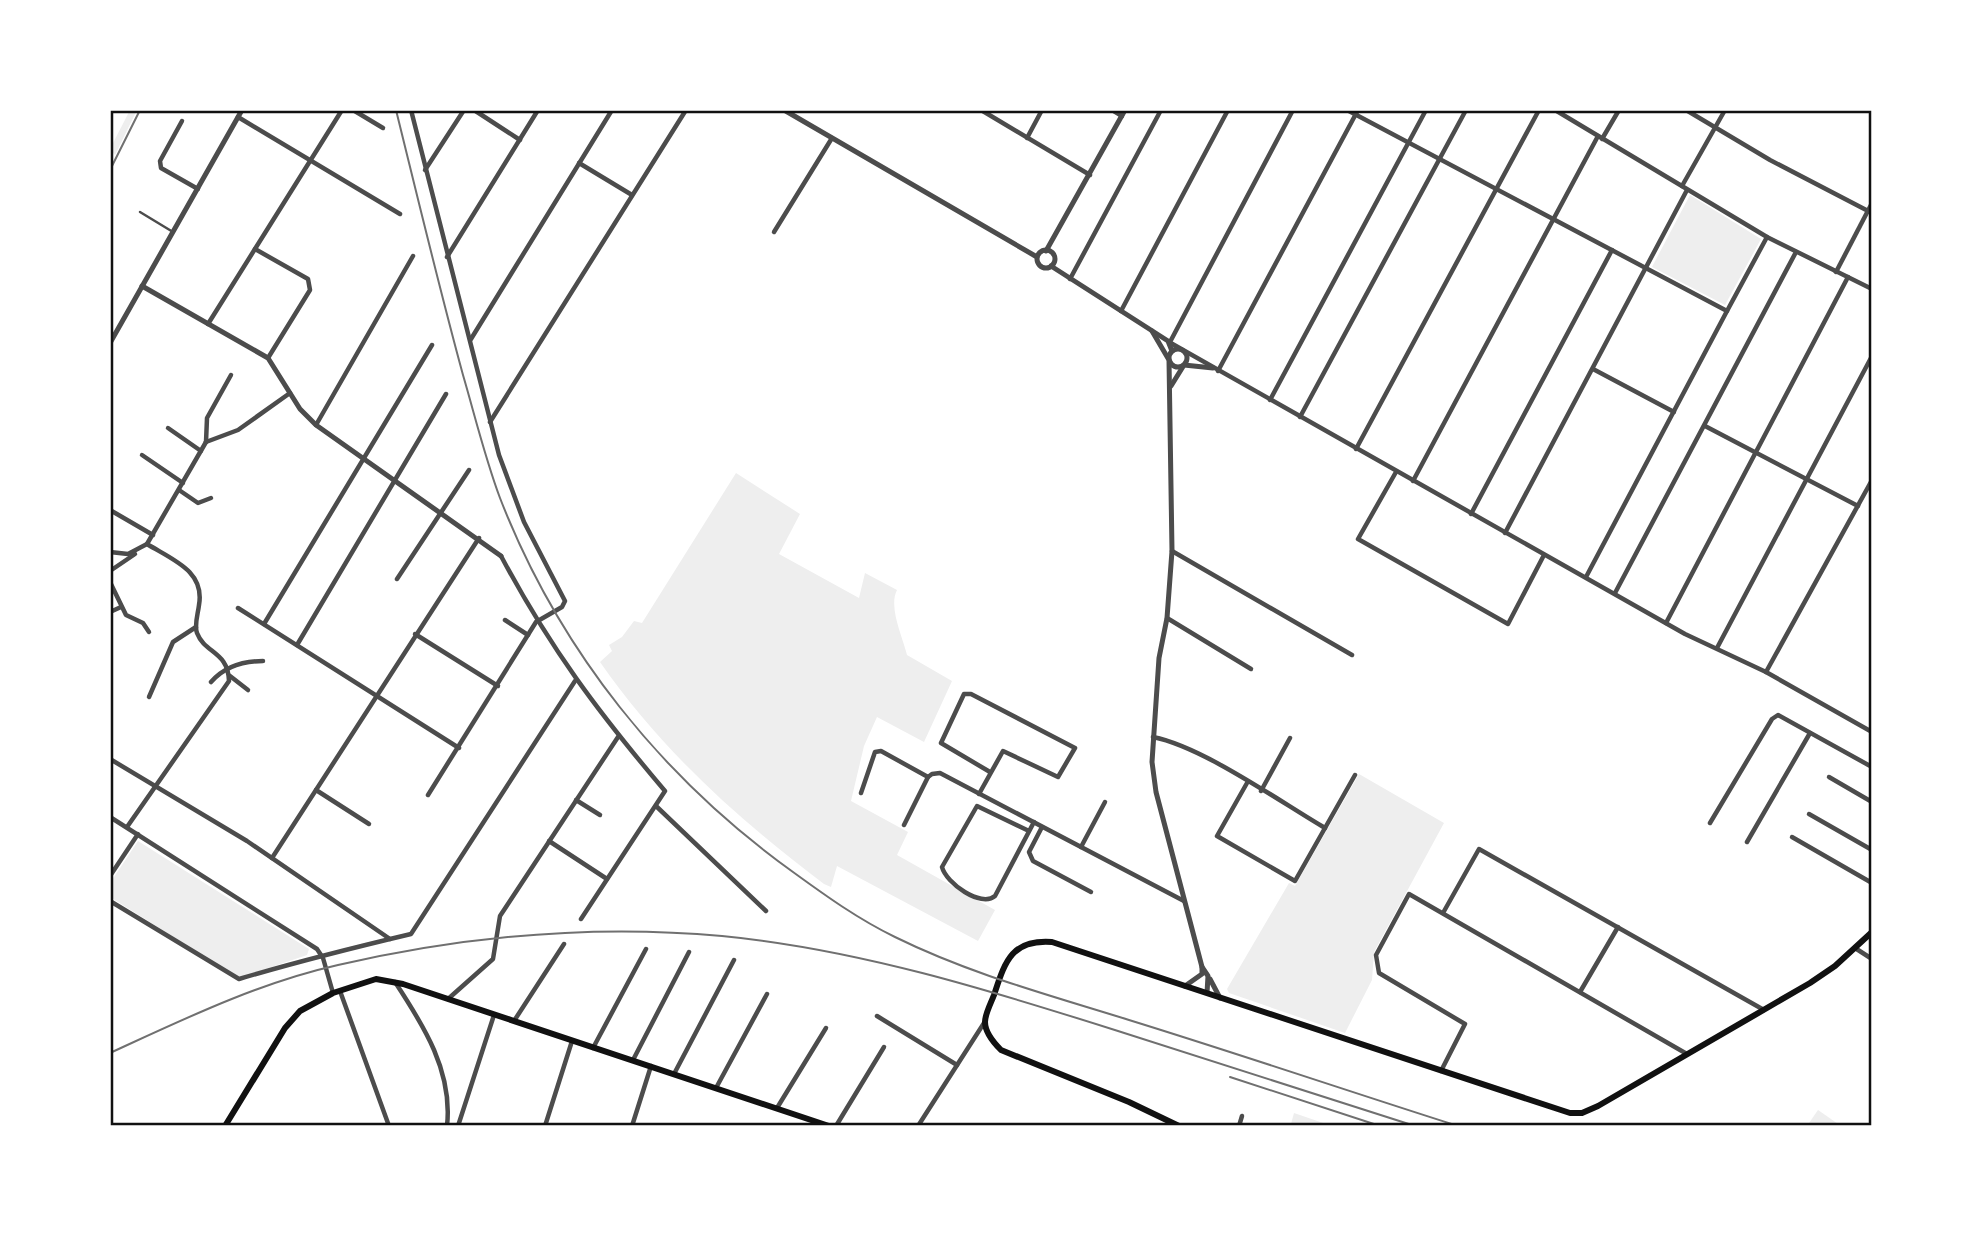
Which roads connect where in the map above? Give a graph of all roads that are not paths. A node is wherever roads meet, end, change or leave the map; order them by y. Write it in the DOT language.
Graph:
graph roads {
  1 [pos="242,110"];
  2 [pos="342,110"];
  3 [pos="353,110"];
  4 [pos="411,110"];
  5 [pos="464,110"];
  6 [pos="474,110"];
  7 [pos="538,110"];
  8 [pos="612,110"];
  9 [pos="686,110"];
  10 [pos="784,110"];
  11 [pos="981,110"];
  12 [pos="1042,110"];
  13 [pos="1112,110"];
  14 [pos="1161,110"];
  15 [pos="1228,110"];
  16 [pos="1293,110"];
  17 [pos="1347,110"];
  18 [pos="1426,110"];
  19 [pos="1466,110"];
  20 [pos="1539,110"];
  21 [pos="1555,110"];
  22 [pos="1619,110"];
  23 [pos="1686,110"];
  24 [pos="1725,110"];
  25 [pos="1356,112"];
  26 [pos="1124,113"];
  27 [pos="238,117"];
  28 [pos="182,121"];
  29 [pos="383,128"];
  30 [pos="1715,128"];
  31 [pos="1600,137"];
  32 [pos="832,138"];
  33 [pos="1027,138"];
  34 [pos="520,140"];
  35 [pos="1409,143"];
  36 [pos="1440,159"];
  37 [pos="310,160"];
  38 [pos="579,163"];
  39 [pos="425,171"];
  40 [pos="1090,174"];
  41 [pos="1682,186"];
  42 [pos="198,189"];
  43 [pos="1497,190"];
  44 [pos="1688,190"];
  45 [pos="632,195"];
  46 [pos="1872,203"];
  47 [pos="140,212"];
  48 [pos="1870,212"];
  49 [pos="400,214"];
  50 [pos="1553,219"];
  51 [pos="173,232"];
  52 [pos="774,232"];
  53 [pos="1767,237"];
  54 [pos="255,249"];
  55 [pos="1612,250"];
  56 [pos="1046,251"];
  57 [pos="1796,252"];
  58 [pos="412,256"];
  59 [pos="447,257"];
  60 [pos="1037,257"];
  61 [pos="1051,266"];
  62 [pos="1647,269"];
  63 [pos="1836,272"];
  64 [pos="1848,278"];
  65 [pos="1070,279"];
  66 [pos="142,286"];
  67 [pos="1872,289"];
  68 [pos="1727,311"];
  69 [pos="1120,312"];
  70 [pos="208,324"];
  71 [pos="1152,331"];
  72 [pos="471,339"];
  73 [pos="1169,342"];
  74 [pos="110,343"];
  75 [pos="432,345"];
  76 [pos="1183,349"];
  77 [pos="1172,351"];
  78 [pos="1872,356"];
  79 [pos="268,358"];
  80 [pos="1169,360"];
  81 [pos="1184,365"];
  82 [pos="1592,369"];
  83 [pos="1216,370"];
  84 [pos="231,374"];
  85 [pos="1171,386"];
  86 [pos="290,393"];
  87 [pos="446,394"];
  88 [pos="1270,400"];
  89 [pos="1674,412"];
  90 [pos="1300,417"];
  91 [pos="490,422"];
  92 [pos="316,425"];
  93 [pos="1706,426"];
  94 [pos="169,428"];
  95 [pos="206,442"];
  96 [pos="1356,449"];
  97 [pos="201,451"];
  98 [pos="1756,453"];
  99 [pos="142,455"];
  100 [pos="363,458"];
  101 [pos="469,470"];
  102 [pos="1396,472"];
  103 [pos="1806,480"];
  104 [pos="1872,480"];
  105 [pos="395,481"];
  106 [pos="1413,481"];
  107 [pos="183,482"];
  108 [pos="179,489"];
  109 [pos="211,498"];
  110 [pos="1858,506"];
  111 [pos="110,510"];
  112 [pos="441,511"];
  113 [pos="1471,514"];
  114 [pos="1504,533"];
  115 [pos="153,535"];
  116 [pos="479,538"];
  117 [pos="147,544"];
  118 [pos="141,550"];
  119 [pos="1172,551"];
  120 [pos="110,552"];
  121 [pos="1544,555"];
  122 [pos="501,556"];
  123 [pos="110,571"];
  124 [pos="1587,577"];
  125 [pos="397,579"];
  126 [pos="110,582"];
  127 [pos="1615,593"];
  128 [pos="121,607"];
  129 [pos="238,608"];
  130 [pos="110,612"];
  131 [pos="1167,618"];
  132 [pos="505,620"];
  133 [pos="536,622"];
  134 [pos="1666,623"];
  135 [pos="264,624"];
  136 [pos="196,628"];
  137 [pos="149,632"];
  138 [pos="415,634"];
  139 [pos="528,635"];
  140 [pos="297,645"];
  141 [pos="1717,649"];
  142 [pos="1352,655"];
  143 [pos="263,661"];
  144 [pos="1251,668"];
  145 [pos="1766,672"];
  146 [pos="229,673"];
  147 [pos="575,681"];
  148 [pos="211,682"];
  149 [pos="498,686"];
  150 [pos="248,690"];
  151 [pos="376,696"];
  152 [pos="149,697"];
  153 [pos="1872,732"];
  154 [pos="1810,733"];
  155 [pos="618,737"];
  156 [pos="1152,737"];
  157 [pos="1290,738"];
  158 [pos="459,748"];
  159 [pos="110,759"];
  160 [pos="1872,768"];
  161 [pos="990,772"];
  162 [pos="1355,775"];
  163 [pos="929,777"];
  164 [pos="1829,778"];
  165 [pos="1247,783"];
  166 [pos="155,785"];
  167 [pos="316,790"];
  168 [pos="1261,791"];
  169 [pos="861,793"];
  170 [pos="979,794"];
  171 [pos="428,795"];
  172 [pos="576,800"];
  173 [pos="1105,802"];
  174 [pos="1872,803"];
  175 [pos="656,806"];
  176 [pos="1809,814"];
  177 [pos="600,815"];
  178 [pos="110,817"];
  179 [pos="1034,822"];
  180 [pos="1710,822"];
  181 [pos="369,824"];
  182 [pos="904,825"];
  183 [pos="127,827"];
  184 [pos="1042,827"];
  185 [pos="1325,828"];
  186 [pos="1029,831"];
  187 [pos="138,834"];
  188 [pos="1792,838"];
  189 [pos="549,841"];
  190 [pos="1747,842"];
  191 [pos="1081,847"];
  192 [pos="1872,850"];
  193 [pos="272,858"];
  194 [pos="110,876"];
  195 [pos="607,879"];
  196 [pos="1872,883"];
  197 [pos="1091,892"];
  198 [pos="110,901"];
  199 [pos="1184,901"];
  200 [pos="766,911"];
  201 [pos="1443,913"];
  202 [pos="581,919"];
  203 [pos="1618,927"];
  204 [pos="1872,932"];
  205 [pos="391,939"];
  206 [pos="564,944"];
  207 [pos="1855,948"];
  208 [pos="646,949"];
  209 [pos="689,952"];
  210 [pos="323,958"];
  211 [pos="1872,959"];
  212 [pos="734,960"];
  213 [pos="1204,972"];
  214 [pos="395,982"];
  215 [pos="1185,986"];
  216 [pos="1198,990"];
  217 [pos="336,992"];
  218 [pos="1580,992"];
  219 [pos="1207,993"];
  220 [pos="766,994"];
  221 [pos="1220,998"];
  222 [pos="448,999"];
  223 [pos="1763,1010"];
  224 [pos="494,1015"];
  225 [pos="877,1016"];
  226 [pos="513,1022"];
  227 [pos="985,1022"];
  228 [pos="827,1028"];
  229 [pos="572,1041"];
  230 [pos="884,1047"];
  231 [pos="593,1048"];
  232 [pos="1687,1054"];
  233 [pos="633,1060"];
  234 [pos="957,1065"];
  235 [pos="651,1066"];
  236 [pos="1441,1071"];
  237 [pos="674,1074"];
  238 [pos="716,1088"];
  239 [pos="777,1108"];
  240 [pos="1242,1116"];
  241 [pos="225,1126"];
  242 [pos="389,1126"];
  243 [pos="447,1126"];
  244 [pos="458,1126"];
  245 [pos="545,1126"];
  246 [pos="632,1126"];
  247 [pos="828,1126"];
  248 [pos="836,1126"];
  249 [pos="918,1126"];
  250 [pos="1179,1126"];
  251 [pos="1239,1126"];
  1 -- 27 [label="street"];
  2 -- 37 [label="street"];
  3 -- 29 [label="street"];
  4 -- 39 [label="street"];
  5 -- 39 [label="street"];
  6 -- 34 [label="street"];
  7 -- 34 [label="street"];
  8 -- 38 [label="street"];
  9 -- 45 [label="street"];
  10 -- 32 [label="street"];
  11 -- 33 [label="street"];
  12 -- 33 [label="street"];
  13 -- 26 [label="street"];
  14 -- 65 [label="street"];
  15 -- 69 [label="street"];
  16 -- 73 [label="street"];
  17 -- 25 [label="street"];
  18 -- 35 [label="street"];
  19 -- 36 [label="street"];
  20 -- 43 [label="street"];
  21 -- 31 [label="street"];
  22 -- 31 [label="street"];
  23 -- 30 [label="street"];
  24 -- 30 [label="street"];
  25 -- 35 [label="street"];
  25 -- 83 [label="street"];
  26 -- 40 [label="street"];
  27 -- 37 [label="street"];
  27 -- 42 [label="street"];
  28 -- 42 [label="street"];
  30 -- 41 [label="street"];
  30 -- 48 [label="street"];
  31 -- 41 [label="street"];
  31 -- 50 [label="street"];
  32 -- 52 [label="street"];
  32 -- 60 [label="street"];
  33 -- 40 [label="street"];
  34 -- 59 [label="street"];
  35 -- 36 [label="street"];
  35 -- 88 [label="street"];
  36 -- 43 [label="street"];
  36 -- 90 [label="street"];
  37 -- 49 [label="street"];
  37 -- 54 [label="street"];
  38 -- 45 [label="street"];
  38 -- 72 [label="street"];
  39 -- 59 [label="street"];
  40 -- 56 [label="street"];
  41 -- 44 [label="street"];
  42 -- 51 [label="street"];
  43 -- 50 [label="street"];
  43 -- 96 [label="street"];
  44 -- 53 [label="street"];
  44 -- 62 [label="street"];
  45 -- 91 [label="street"];
  46 -- 48 [label="street"];
  47 -- 51 [label="lane"];
  48 -- 63 [label="street"];
  50 -- 55 [label="street"];
  50 -- 106 [label="street"];
  51 -- 66 [label="street"];
  53 -- 57 [label="street"];
  53 -- 68 [label="street"];
  54 -- 70 [label="street"];
  54 -- 79 [label="street"];
  55 -- 62 [label="street"];
  55 -- 113 [label="street"];
  56 -- 60 [label="street"];
  56 -- 61 [label="street"];
  57 -- 63 [label="street"];
  57 -- 93 [label="street"];
  58 -- 92 [label="street"];
  59 -- 72 [label="street"];
  60 -- 61 [label="street"];
  61 -- 65 [label="street"];
  62 -- 68 [label="street"];
  62 -- 82 [label="street"];
  63 -- 64 [label="street"];
  64 -- 67 [label="street"];
  64 -- 98 [label="street"];
  65 -- 69 [label="street"];
  66 -- 70 [label="street"];
  66 -- 74 [label="street"];
  68 -- 89 [label="street"];
  69 -- 71 [label="street"];
  70 -- 79 [label="street"];
  71 -- 73 [label="street"];
  71 -- 80 [label="street"];
  72 -- 91 [label="street"];
  73 -- 76 [label="street"];
  73 -- 77 [label="street"];
  75 -- 100 [label="street"];
  76 -- 77 [label="street"];
  76 -- 81 [label="street"];
  76 -- 83 [label="street"];
  77 -- 80 [label="street"];
  78 -- 103 [label="street"];
  79 -- 86 [label="street"];
  80 -- 81 [label="street"];
  80 -- 85 [label="street"];
  81 -- 83 [label="street"];
  81 -- 85 [label="street"];
  82 -- 89 [label="street"];
  82 -- 114 [label="street"];
  83 -- 88 [label="street"];
  84 -- 95 [label="street"];
  85 -- 119 [label="street"];
  86 -- 92 [label="street"];
  86 -- 95 [label="street"];
  87 -- 105 [label="street"];
  88 -- 90 [label="street"];
  89 -- 124 [label="street"];
  90 -- 96 [label="street"];
  91 -- 133 [label="street"];
  92 -- 100 [label="street"];
  93 -- 98 [label="street"];
  93 -- 127 [label="street"];
  94 -- 97 [label="street"];
  95 -- 97 [label="street"];
  96 -- 102 [label="street"];
  97 -- 107 [label="street"];
  98 -- 103 [label="street"];
  98 -- 134 [label="street"];
  99 -- 107 [label="street"];
  100 -- 105 [label="street"];
  100 -- 135 [label="street"];
  101 -- 112 [label="street"];
  102 -- 106 [label="street"];
  102 -- 121 [label="street"];
  103 -- 110 [label="street"];
  103 -- 141 [label="street"];
  104 -- 110 [label="street"];
  105 -- 112 [label="street"];
  105 -- 140 [label="street"];
  106 -- 113 [label="street"];
  107 -- 108 [label="street"];
  108 -- 109 [label="street"];
  108 -- 115 [label="street"];
  110 -- 145 [label="street"];
  111 -- 115 [label="street"];
  112 -- 116 [label="street"];
  112 -- 125 [label="street"];
  113 -- 114 [label="street"];
  114 -- 121 [label="street"];
  115 -- 117 [label="street"];
  116 -- 122 [label="street"];
  116 -- 138 [label="street"];
  117 -- 118 [label="street"];
  117 -- 136 [label="street"];
  118 -- 120 [label="street"];
  118 -- 123 [label="street"];
  119 -- 131 [label="street"];
  119 -- 142 [label="street"];
  121 -- 124 [label="street"];
  122 -- 133 [label="street"];
  124 -- 127 [label="street"];
  126 -- 128 [label="street"];
  127 -- 134 [label="street"];
  128 -- 130 [label="street"];
  128 -- 137 [label="street"];
  129 -- 135 [label="street"];
  131 -- 144 [label="street"];
  131 -- 156 [label="street"];
  132 -- 139 [label="street"];
  133 -- 139 [label="street"];
  133 -- 147 [label="street"];
  134 -- 141 [label="street"];
  135 -- 140 [label="street"];
  136 -- 146 [label="street"];
  136 -- 152 [label="street"];
  138 -- 149 [label="street"];
  138 -- 151 [label="street"];
  139 -- 149 [label="street"];
  140 -- 151 [label="street"];
  141 -- 145 [label="street"];
  143 -- 146 [label="street"];
  145 -- 153 [label="street"];
  146 -- 148 [label="street"];
  146 -- 150 [label="street"];
  146 -- 166 [label="street"];
  147 -- 155 [label="street"];
  147 -- 205 [label="street"];
  149 -- 158 [label="street"];
  151 -- 158 [label="street"];
  151 -- 167 [label="street"];
  154 -- 160 [label="street"];
  154 -- 180 [label="street"];
  154 -- 190 [label="street"];
  155 -- 172 [label="street"];
  155 -- 175 [label="street"];
  156 -- 165 [label="street"];
  156 -- 199 [label="street"];
  157 -- 168 [label="street"];
  158 -- 171 [label="street"];
  159 -- 166 [label="street"];
  161 -- 161 [label="street"];
  161 -- 170 [label="street"];
  162 -- 185 [label="street"];
  163 -- 169 [label="street"];
  163 -- 170 [label="street"];
  163 -- 182 [label="street"];
  164 -- 174 [label="street"];
  165 -- 168 [label="street"];
  165 -- 185 [label="street"];
  166 -- 183 [label="street"];
  166 -- 193 [label="street"];
  167 -- 181 [label="street"];
  167 -- 193 [label="street"];
  168 -- 185 [label="street"];
  170 -- 179 [label="street"];
  172 -- 177 [label="street"];
  172 -- 189 [label="street"];
  173 -- 191 [label="street"];
  175 -- 195 [label="street"];
  175 -- 200 [label="street"];
  176 -- 192 [label="street"];
  178 -- 183 [label="street"];
  179 -- 184 [label="street"];
  179 -- 186 [label="street"];
  183 -- 187 [label="street"];
  184 -- 191 [label="street"];
  184 -- 197 [label="street"];
  186 -- 186 [label="street"];
  187 -- 194 [label="street"];
  187 -- 210 [label="street"];
  188 -- 196 [label="street"];
  189 -- 195 [label="street"];
  189 -- 222 [label="street"];
  191 -- 199 [label="street"];
  193 -- 205 [label="street"];
  195 -- 202 [label="street"];
  198 -- 210 [label="street"];
  199 -- 213 [label="street"];
  201 -- 203 [label="street"];
  201 -- 218 [label="street"];
  201 -- 236 [label="street"];
  203 -- 218 [label="street"];
  203 -- 223 [label="street"];
  204 -- 207 [label="main road"];
  205 -- 210 [label="street"];
  206 -- 226 [label="street"];
  207 -- 211 [label="street"];
  207 -- 223 [label="main road"];
  208 -- 231 [label="street"];
  209 -- 233 [label="street"];
  210 -- 217 [label="street"];
  212 -- 237 [label="street"];
  213 -- 215 [label="street"];
  213 -- 216 [label="street"];
  213 -- 219 [label="street"];
  213 -- 221 [label="street"];
  214 -- 217 [label="main road"];
  214 -- 222 [label="main road"];
  214 -- 243 [label="street"];
  215 -- 216 [label="main road"];
  215 -- 227 [label="main road"];
  216 -- 219 [label="main road"];
  217 -- 241 [label="main road"];
  217 -- 242 [label="street"];
  218 -- 232 [label="street"];
  219 -- 221 [label="main road"];
  220 -- 238 [label="street"];
  221 -- 236 [label="main road"];
  222 -- 224 [label="main road"];
  223 -- 232 [label="main road"];
  224 -- 226 [label="main road"];
  224 -- 244 [label="street"];
  225 -- 234 [label="street"];
  226 -- 229 [label="main road"];
  227 -- 234 [label="street"];
  227 -- 250 [label="main road"];
  228 -- 239 [label="street"];
  229 -- 231 [label="main road"];
  229 -- 245 [label="street"];
  230 -- 248 [label="street"];
  231 -- 233 [label="main road"];
  232 -- 236 [label="main road"];
  233 -- 235 [label="main road"];
  234 -- 249 [label="street"];
  235 -- 237 [label="main road"];
  235 -- 246 [label="street"];
  237 -- 238 [label="main road"];
  238 -- 239 [label="main road"];
  239 -- 247 [label="main road"];
  240 -- 251 [label="street"];
}
